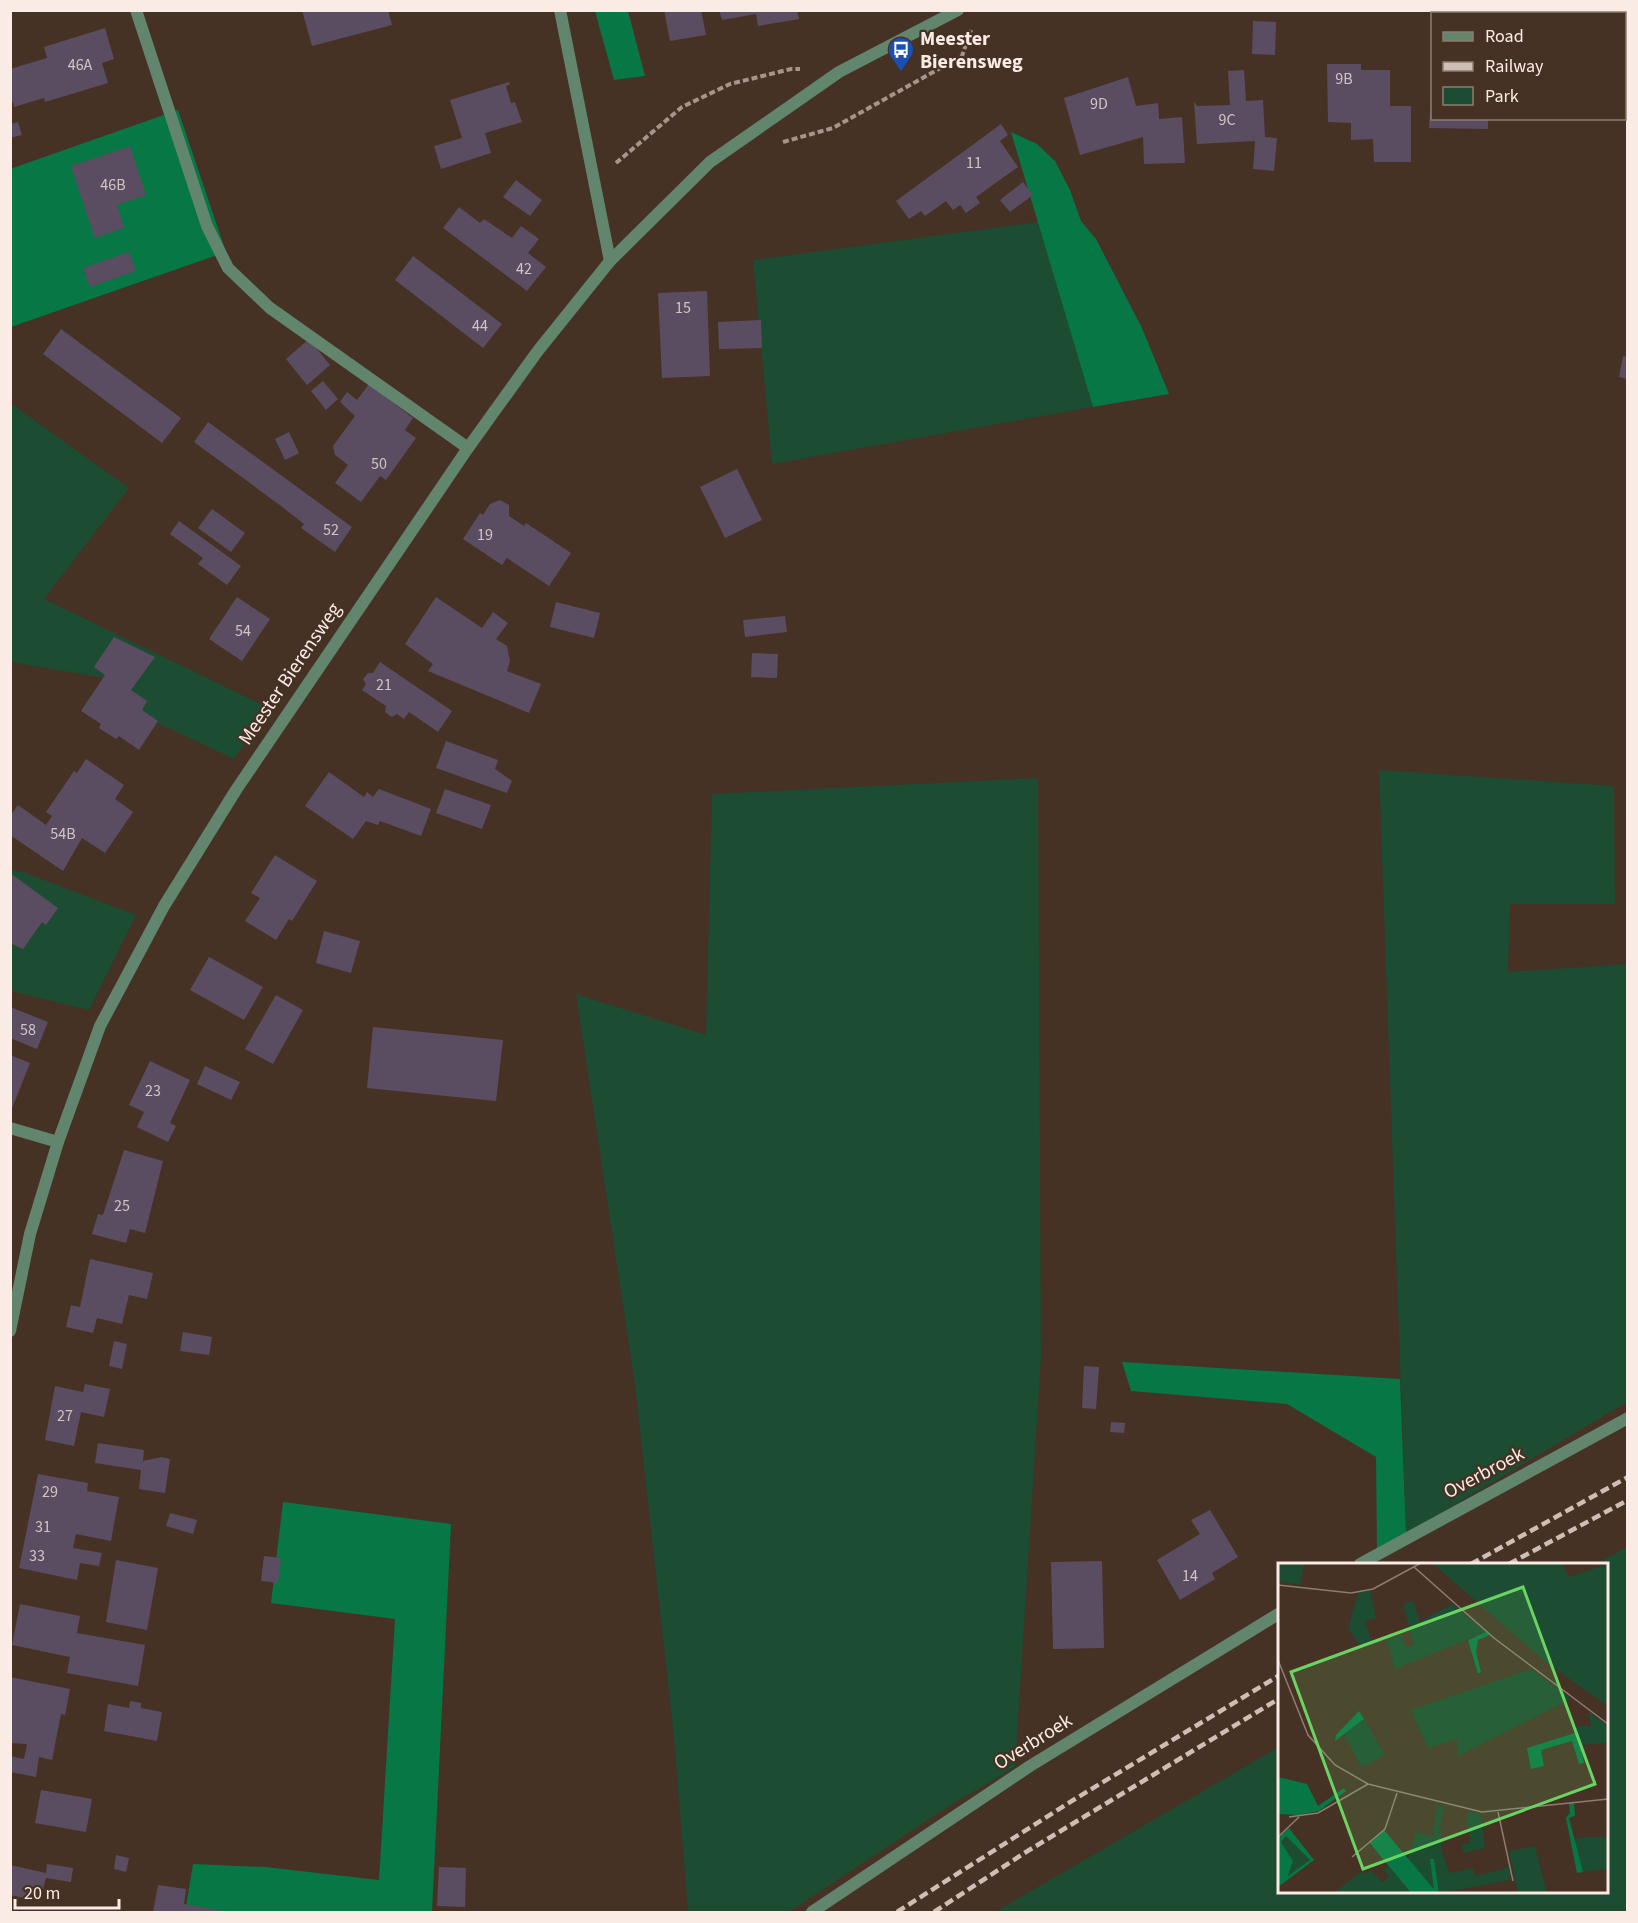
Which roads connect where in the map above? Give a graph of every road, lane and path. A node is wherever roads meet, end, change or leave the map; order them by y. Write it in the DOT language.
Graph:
graph roads {
  1 [pos="136,10"];
  2 [pos="560,10"];
  3 [pos="958,10"];
  4 [pos="975,20"];
  5 [pos="839,72"];
  6 [pos="777,144"];
  7 [pos="593,181"];
  8 [pos="610,261"];
  9 [pos="468,448"];
  10 [pos="10,1128"];
  11 [pos="58,1142"];
  12 [pos="10,1331"];
  13 [pos="1628,1418"];
  14 [pos="1361,1563"];
  15 [pos="1278,1614"];
  16 [pos="812,1912"];
  1 -- 9 [label="street"];
  2 -- 7 [label="street"];
  3 -- 5 [label="street, Meester Bierensweg"];
  4 -- 6 [label="path"];
  5 -- 7 [label="path"];
  5 -- 8 [label="street, Meester Bierensweg"];
  7 -- 8 [label="street"];
  8 -- 9 [label="street, Meester Bierensweg"];
  9 -- 11 [label="street, Meester Bierensweg"];
  10 -- 11 [label="street"];
  11 -- 12 [label="street, Meester Bierensweg"];
  13 -- 14 [label="street, Overbroek"];
  15 -- 16 [label="street, Overbroek"];
}
